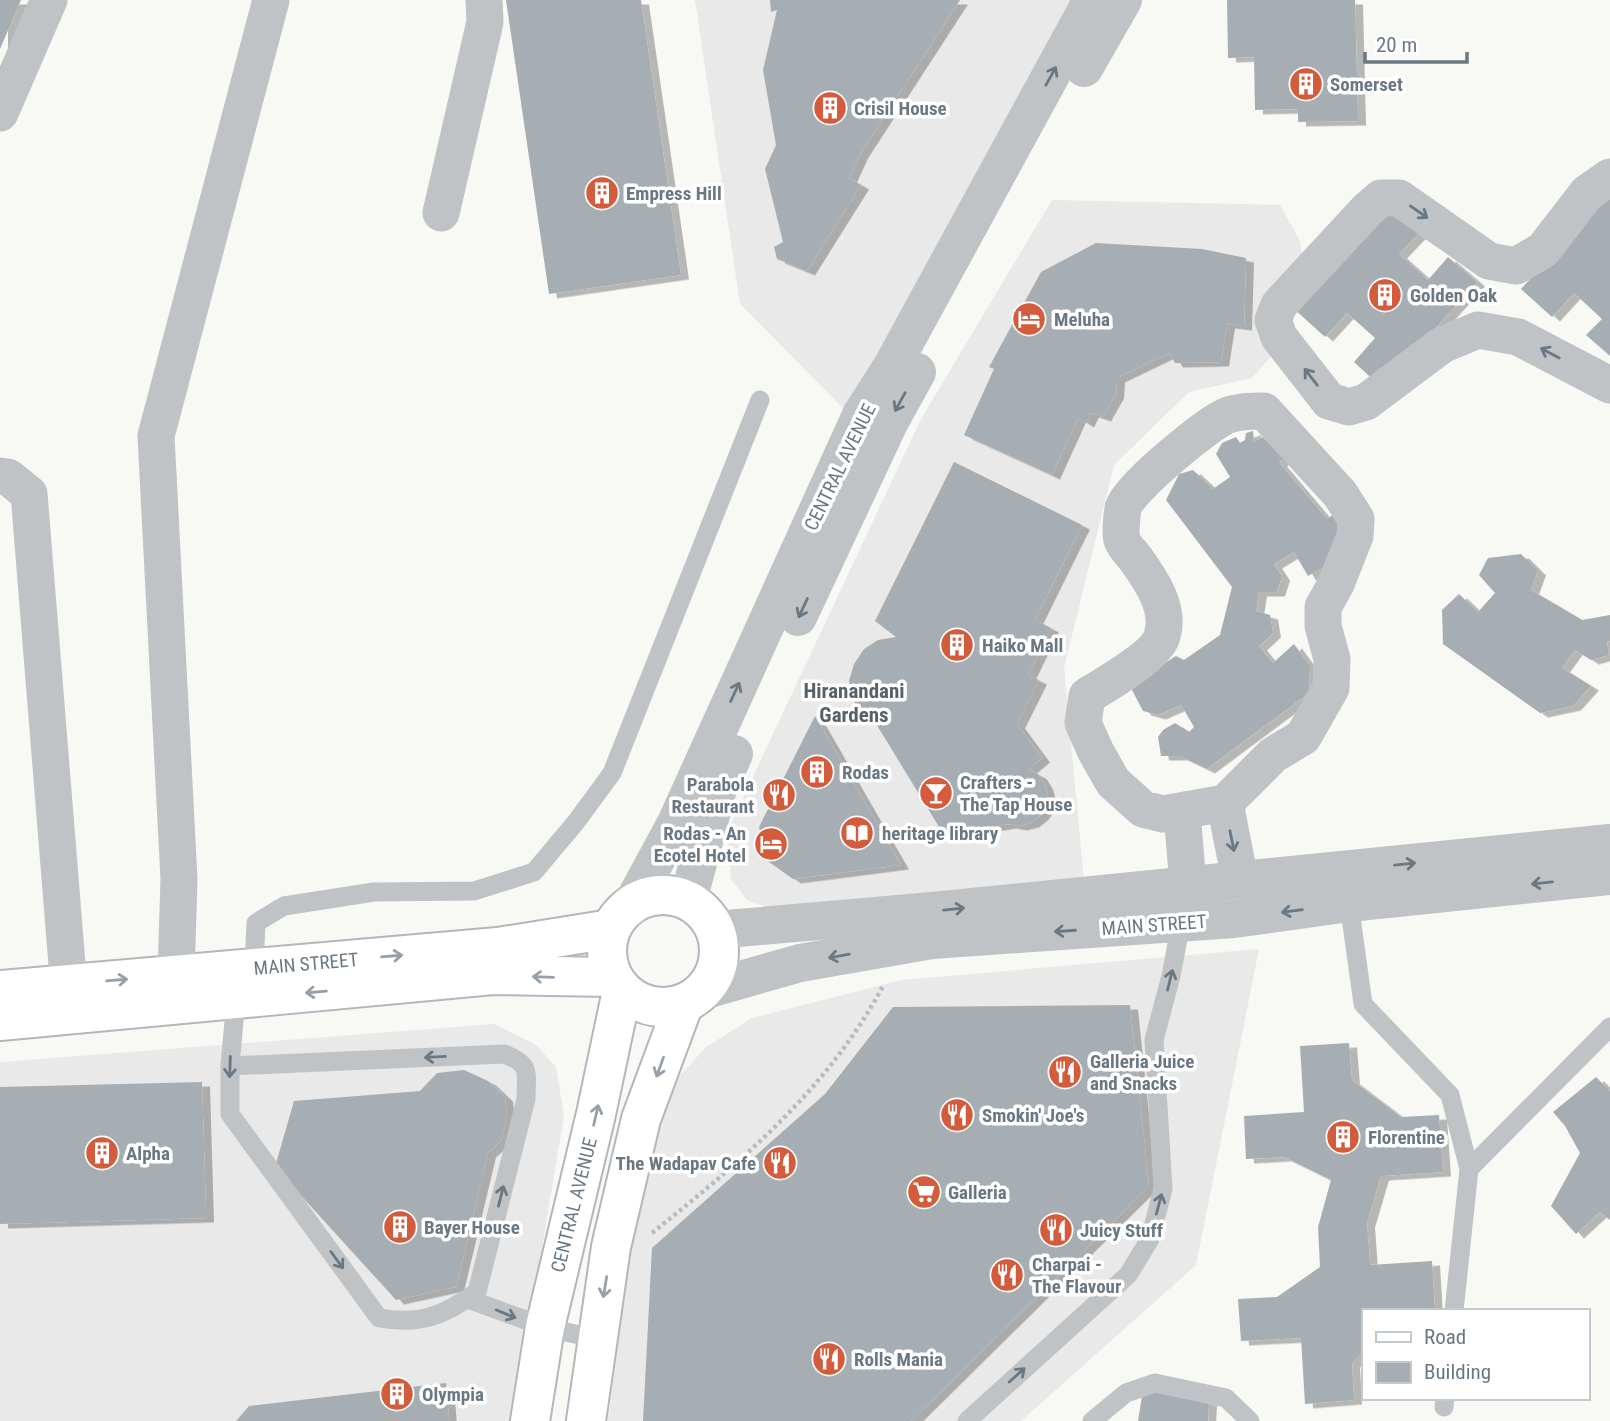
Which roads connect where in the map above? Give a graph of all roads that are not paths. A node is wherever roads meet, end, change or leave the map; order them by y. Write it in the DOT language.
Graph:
graph roads {
  1 [pos="49,0"];
  2 [pos="271,0"];
  3 [pos="484,0"];
  4 [pos="1092,0"];
  5 [pos="1123,0"];
  6 [pos="0,113"];
  7 [pos="1042,117"];
  8 [pos="1610,177"];
  9 [pos="441,213"];
  10 [pos="1610,385"];
  11 [pos="760,400"];
  12 [pos="0,476"];
  13 [pos="726,742"];
  14 [pos="1225,803"];
  15 [pos="1182,812"];
  16 [pos="1610,843"];
  17 [pos="1610,876"];
  18 [pos="1240,880"];
  19 [pos="1347,886"];
  20 [pos="1182,898"];
  21 [pos="688,900"];
  22 [pos="620,918"];
  23 [pos="909,929"];
  24 [pos="715,930"];
  25 [pos="176,975"];
  26 [pos="245,984"];
  27 [pos="617,984"];
  28 [pos="0,990"];
  29 [pos="693,997"];
  30 [pos="70,999"];
  31 [pos="0,1021"];
  32 [pos="1610,1027"];
  33 [pos="230,1066"];
  34 [pos="1469,1169"];
  35 [pos="565,1240"];
  36 [pos="611,1247"];
  37 [pos="468,1298"];
  38 [pos="1454,1309"];
  39 [pos="545,1327"];
  40 [pos="596,1339"];
  41 [pos="530,1421"];
  42 [pos="586,1421"];
  43 [pos="967,1421"];
  44 [pos="1092,1421"];
  45 [pos="1250,1421"];
  1 -- 6 [label="street"];
  2 -- 25 [label="street"];
  3 -- 9 [label="street"];
  7 -- 4 [label="street, CENTRAL AVENUE, one-way"];
  5 -- 7 [label="street, CENTRAL AVENUE"];
  7 -- 13 [label="street, CENTRAL AVENUE"];
  10 -- 8 [label="street, one-way"];
  11 -- 26 [label="lane"];
  12 -- 30 [label="street"];
  13 -- 21 [label="street, CENTRAL AVENUE"];
  13 -- 22 [label="street, CENTRAL AVENUE"];
  14 -- 15 [label="street"];
  14 -- 15 [label="street"];
  14 -- 18 [label="street, one-way"];
  15 -- 20 [label="street"];
  19 -- 16 [label="street, MAIN STREET, one-way"];
  17 -- 19 [label="street, MAIN STREET, one-way"];
  18 -- 19 [label="street, MAIN STREET"];
  18 -- 20 [label="street, MAIN STREET"];
  19 -- 20 [label="street, MAIN STREET, one-way"];
  19 -- 34 [label="lane"];
  20 -- 23 [label="street, MAIN STREET"];
  43 -- 20 [label="lane, one-way"];
  21 -- 22 [label="main road"];
  21 -- 24 [label="main road"];
  26 -- 22 [label="main road, MAIN STREET, one-way"];
  22 -- 27 [label="main road"];
  23 -- 24 [label="street, MAIN STREET"];
  23 -- 29 [label="street, MAIN STREET, one-way"];
  24 -- 29 [label="main road"];
  25 -- 26 [label="main road, MAIN STREET"];
  30 -- 25 [label="main road, MAIN STREET, one-way"];
  27 -- 26 [label="main road, MAIN STREET, one-way"];
  26 -- 30 [label="main road, MAIN STREET"];
  26 -- 33 [label="lane"];
  27 -- 29 [label="main road"];
  35 -- 27 [label="main road, CENTRAL AVENUE, one-way"];
  28 -- 30 [label="main road, MAIN STREET"];
  29 -- 36 [label="main road, one-way"];
  30 -- 31 [label="main road, MAIN STREET"];
  32 -- 34 [label="lane"];
  33 -- 37 [label="lane, one-way"];
  37 -- 33 [label="lane, one-way"];
  34 -- 38 [label="lane"];
  35 -- 36 [label="main road"];
  35 -- 39 [label="main road, CENTRAL AVENUE"];
  36 -- 40 [label="main road, one-way"];
  37 -- 39 [label="lane, one-way"];
  39 -- 40 [label="lane"];
  39 -- 41 [label="main road, CENTRAL AVENUE"];
  40 -- 42 [label="main road"];
  44 -- 45 [label="lane"];
}
